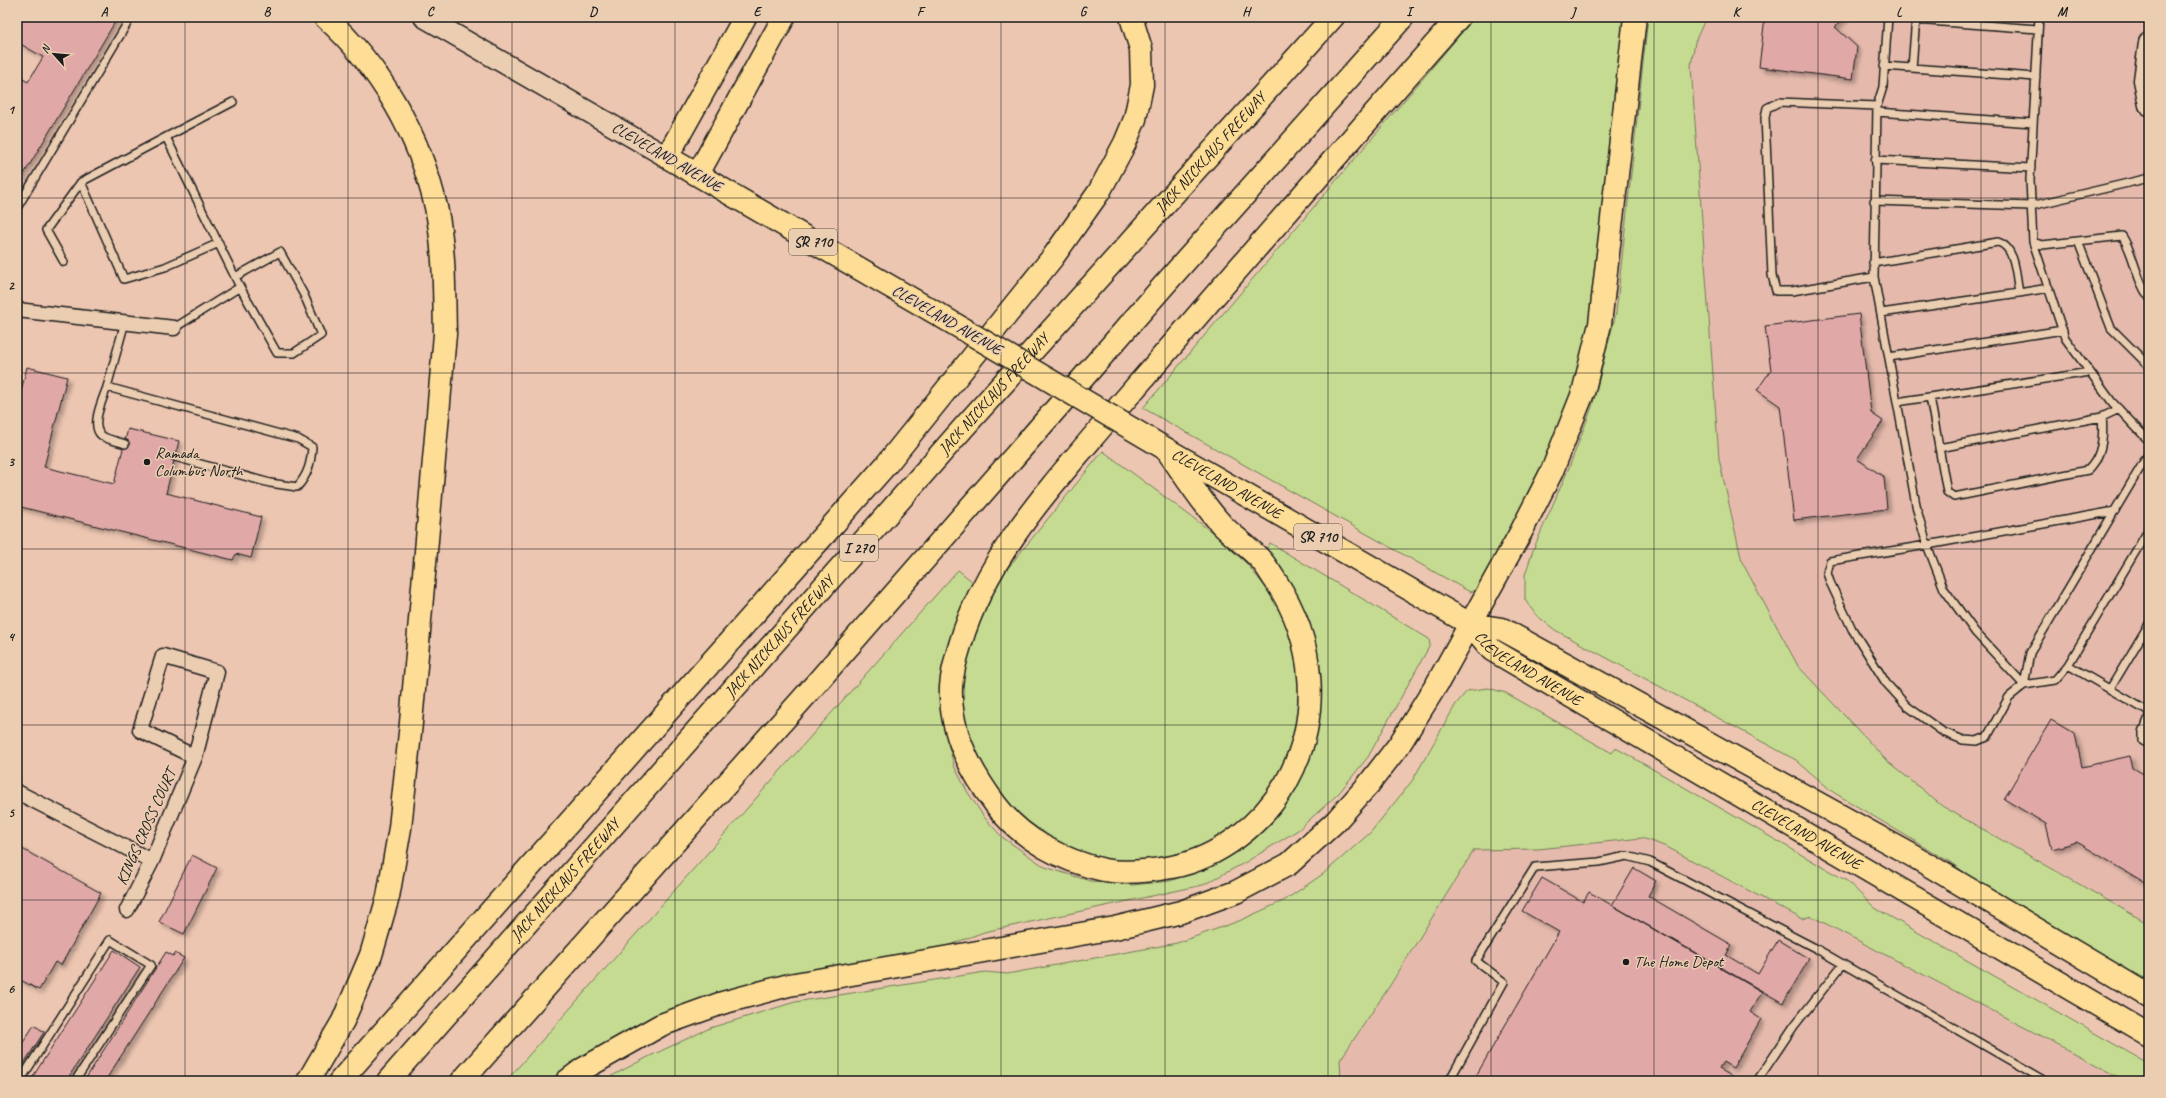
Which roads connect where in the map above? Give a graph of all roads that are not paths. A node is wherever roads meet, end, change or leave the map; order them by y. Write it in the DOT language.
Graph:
graph roads {
  1 [pos="131,17"];
  2 [pos="325,17"];
  3 [pos="424,17"];
  4 [pos="745,17"];
  5 [pos="784,17"];
  6 [pos="1131,17"];
  7 [pos="1334,17"];
  8 [pos="1403,17"];
  9 [pos="1459,17"];
  10 [pos="1635,17"];
  11 [pos="1888,17"];
  12 [pos="2039,17"];
  13 [pos="1915,19"];
  14 [pos="2038,29"];
  15 [pos="2149,43"];
  16 [pos="1884,66"];
  17 [pos="1912,68"];
  18 [pos="2036,77"];
  19 [pos="233,102"];
  20 [pos="2149,104"];
  21 [pos="1877,109"];
  22 [pos="2033,123"];
  23 [pos="166,137"];
  24 [pos="667,157"];
  25 [pos="1875,160"];
  26 [pos="2031,168"];
  27 [pos="698,174"];
  28 [pos="2149,178"];
  29 [pos="80,182"];
  30 [pos="1874,201"];
  31 [pos="2031,206"];
  32 [pos="17,208"];
  33 [pos="2078,241"];
  34 [pos="2033,242"];
  35 [pos="219,243"];
  36 [pos="64,262"];
  37 [pos="1873,262"];
  38 [pos="235,277"];
  39 [pos="1874,277"];
  40 [pos="240,287"];
  41 [pos="2049,288"];
  42 [pos="2019,293"];
  43 [pos="2149,297"];
  44 [pos="17,310"];
  45 [pos="1881,313"];
  46 [pos="125,322"];
  47 [pos="174,328"];
  48 [pos="2063,330"];
  49 [pos="1889,357"];
  50 [pos="2149,366"];
  51 [pos="2090,372"];
  52 [pos="107,387"];
  53 [pos="1930,397"];
  54 [pos="1897,402"];
  55 [pos="2119,409"];
  56 [pos="2102,417"];
  57 [pos="2149,441"];
  58 [pos="125,444"];
  59 [pos="1939,448"];
  60 [pos="1166,449"];
  61 [pos="2149,453"];
  62 [pos="175,457"];
  63 [pos="2115,511"];
  64 [pos="2149,529"];
  65 [pos="1927,545"];
  66 [pos="1470,624"];
  67 [pos="2149,624"];
  68 [pos="2068,665"];
  69 [pos="2024,685"];
  70 [pos="2110,689"];
  71 [pos="2149,712"];
  72 [pos="2149,718"];
  73 [pos="2149,744"];
  74 [pos="195,757"];
  75 [pos="17,792"];
  76 [pos="152,861"];
  77 [pos="127,910"];
  78 [pos="1843,964"];
  79 [pos="2149,996"];
  80 [pos="2149,1035"];
  81 [pos="20,1081"];
  82 [pos="75,1081"];
  83 [pos="308,1081"];
  84 [pos="340,1081"];
  85 [pos="388,1081"];
  86 [pos="462,1081"];
  87 [pos="567,1081"];
  88 [pos="1449,1081"];
  89 [pos="1757,1081"];
  90 [pos="2046,1081"];
  1 -- 32 [label="lane"];
  2 -- 83 [label="main road"];
  3 -- 24 [label="main road, CLEVELAND AVENUE / SR 710"];
  4 -- 24 [label="main road"];
  5 -- 27 [label="main road"];
  6 -- 84 [label="main road"];
  7 -- 85 [label="main road, JACK NICKLAUS FREEWAY / I 270"];
  8 -- 86 [label="main road"];
  9 -- 60 [label="main road"];
  10 -- 66 [label="main road"];
  11 -- 16 [label="lane"];
  12 -- 14 [label="lane"];
  13 -- 14 [label="lane"];
  13 -- 17 [label="lane"];
  14 -- 18 [label="lane"];
  15 -- 20 [label="main road"];
  16 -- 17 [label="lane"];
  16 -- 21 [label="lane"];
  17 -- 18 [label="lane"];
  18 -- 22 [label="lane"];
  19 -- 23 [label="lane"];
  21 -- 22 [label="lane"];
  21 -- 25 [label="lane"];
  21 -- 39 [label="lane"];
  22 -- 26 [label="lane"];
  23 -- 29 [label="lane"];
  23 -- 35 [label="lane"];
  24 -- 27 [label="main road, CLEVELAND AVENUE / SR 710"];
  25 -- 26 [label="lane"];
  25 -- 30 [label="lane"];
  26 -- 31 [label="lane"];
  27 -- 60 [label="main road, CLEVELAND AVENUE / SR 710, bridge"];
  28 -- 31 [label="lane"];
  29 -- 35 [label="lane"];
  29 -- 36 [label="lane"];
  30 -- 31 [label="lane"];
  30 -- 37 [label="lane"];
  31 -- 34 [label="lane"];
  33 -- 34 [label="lane"];
  33 -- 43 [label="lane"];
  33 -- 50 [label="lane"];
  34 -- 41 [label="lane"];
  35 -- 38 [label="lane"];
  37 -- 39 [label="lane"];
  37 -- 42 [label="lane"];
  38 -- 40 [label="lane"];
  38 -- 40 [label="lane"];
  39 -- 45 [label="lane"];
  40 -- 47 [label="lane"];
  41 -- 42 [label="lane"];
  41 -- 48 [label="lane"];
  42 -- 45 [label="lane"];
  44 -- 46 [label="street"];
  45 -- 49 [label="lane"];
  46 -- 47 [label="street"];
  46 -- 52 [label="lane"];
  48 -- 49 [label="lane"];
  48 -- 51 [label="lane"];
  49 -- 54 [label="lane"];
  51 -- 53 [label="lane"];
  51 -- 55 [label="lane"];
  52 -- 58 [label="lane"];
  52 -- 62 [label="lane"];
  53 -- 54 [label="lane"];
  53 -- 59 [label="lane"];
  54 -- 65 [label="lane"];
  55 -- 56 [label="lane"];
  55 -- 57 [label="lane"];
  56 -- 59 [label="lane"];
  56 -- 59 [label="lane"];
  60 -- 66 [label="main road, CLEVELAND AVENUE / SR 710"];
  61 -- 63 [label="lane"];
  63 -- 65 [label="lane"];
  63 -- 69 [label="lane"];
  64 -- 68 [label="lane"];
  65 -- 69 [label="lane"];
  65 -- 69 [label="lane"];
  66 -- 79 [label="main road, CLEVELAND AVENUE"];
  66 -- 80 [label="main road, CLEVELAND AVENUE"];
  66 -- 87 [label="main road"];
  67 -- 70 [label="lane"];
  68 -- 69 [label="lane"];
  68 -- 70 [label="lane"];
  70 -- 71 [label="lane"];
  72 -- 73 [label="lane"];
  74 -- 74 [label="street, KINGS CROSS COURT"];
  74 -- 76 [label="street, KINGS CROSS COURT"];
  75 -- 76 [label="street"];
  76 -- 77 [label="street, KINGS CROSS COURT"];
  78 -- 88 [label="lane"];
  78 -- 89 [label="lane"];
  78 -- 90 [label="lane"];
  81 -- 82 [label="lane"];
}
